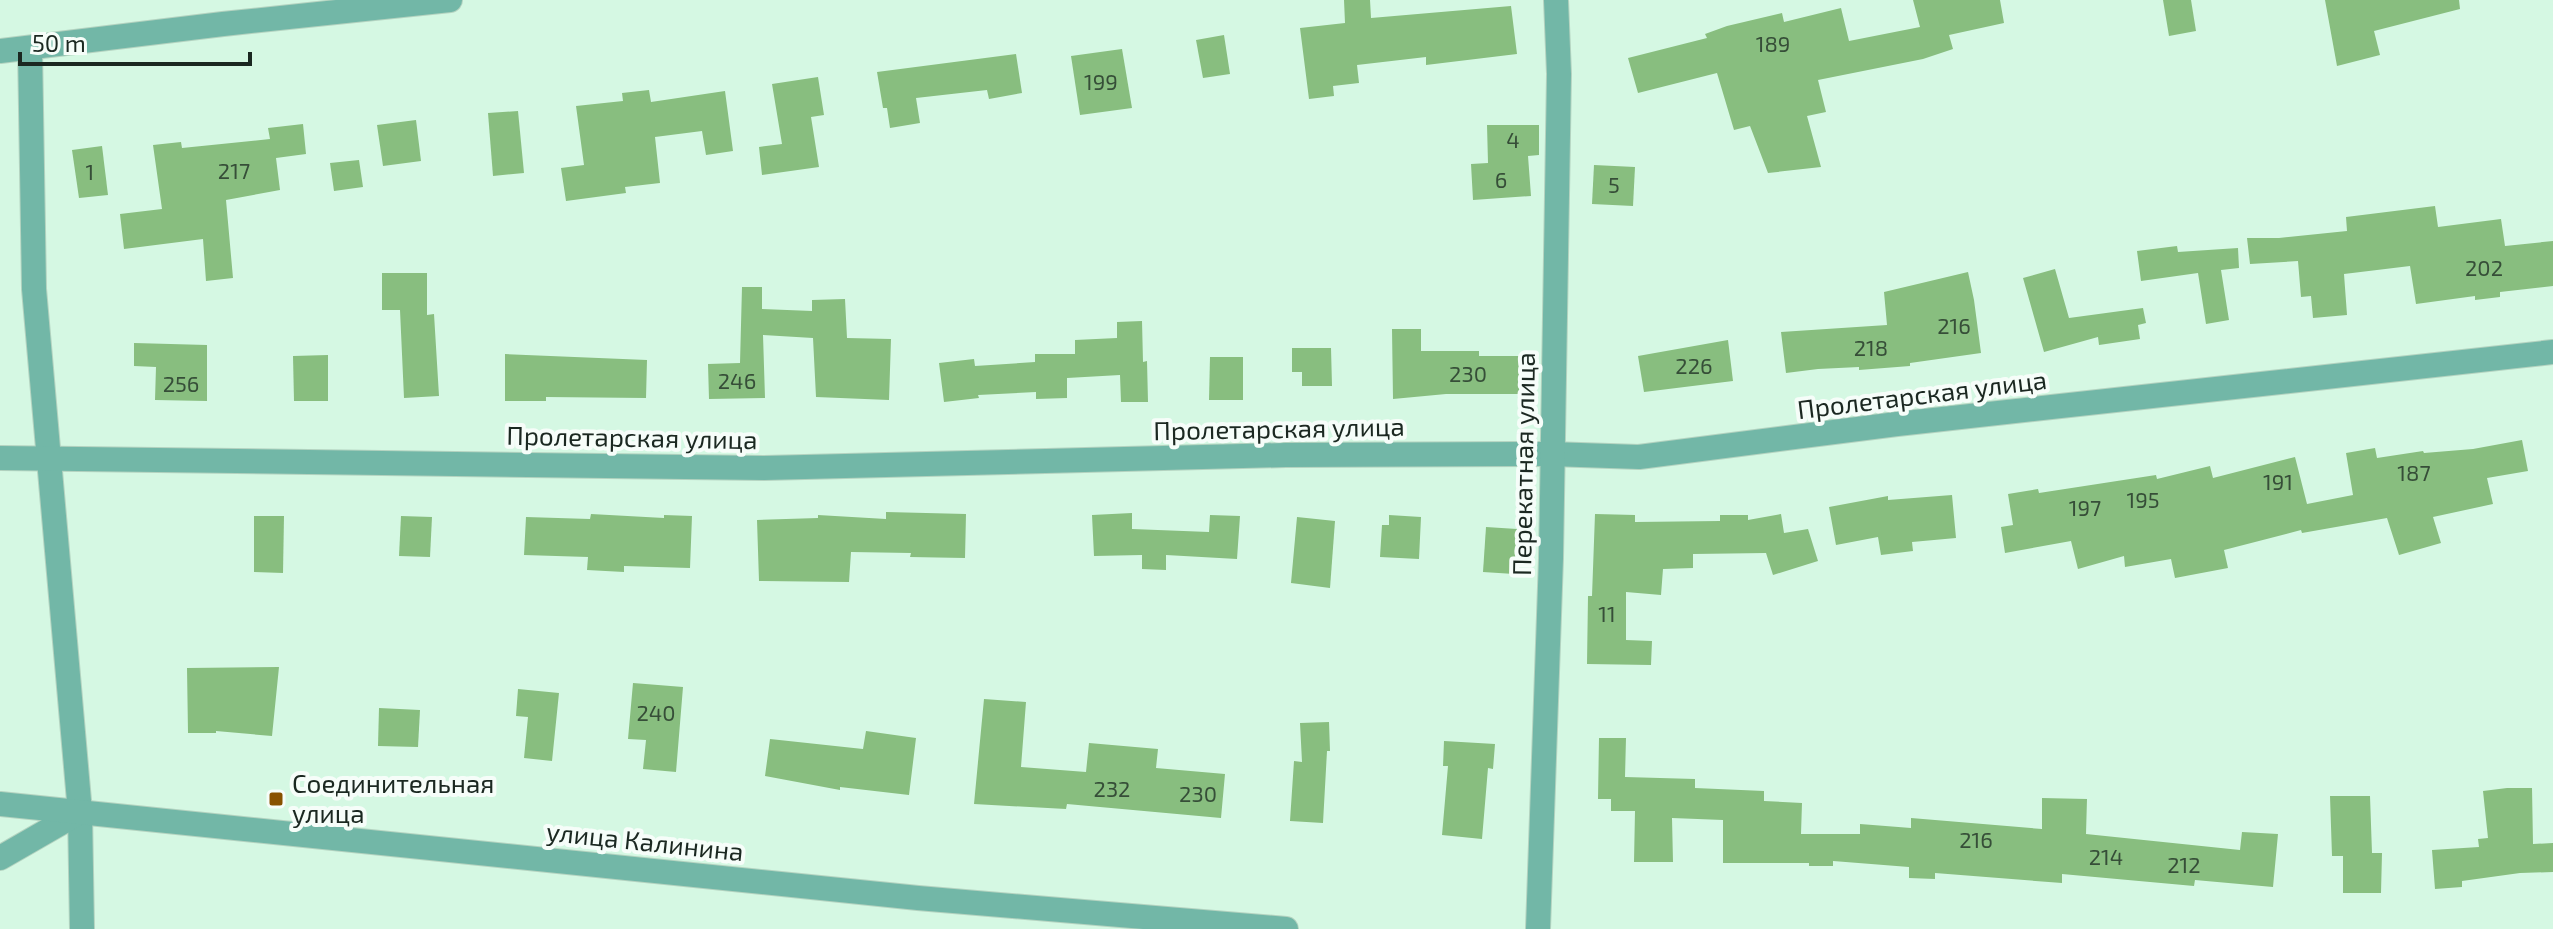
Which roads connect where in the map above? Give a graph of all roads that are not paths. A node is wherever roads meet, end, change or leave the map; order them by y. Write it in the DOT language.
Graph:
graph roads {
  1 [pos="450,0"];
  2 [pos="1556,0"];
  3 [pos="30,48"];
  4 [pos="0,51"];
  5 [pos="2553,352"];
  6 [pos="1551,454"];
  7 [pos="0,458"];
  8 [pos="48,459"];
  9 [pos="0,804"];
  10 [pos="80,812"];
  11 [pos="0,858"];
  12 [pos="82,929"];
  13 [pos="1286,929"];
  14 [pos="1538,929"];
  1 -- 3 [label="street"];
  2 -- 6 [label="street, Перекатная улица"];
  3 -- 4 [label="street"];
  3 -- 8 [label="street"];
  5 -- 6 [label="street, Пролетарская улица"];
  6 -- 8 [label="street, Пролетарская улица"];
  6 -- 14 [label="street, Перекатная улица"];
  7 -- 8 [label="street, Пролетарская улица"];
  8 -- 10 [label="street"];
  9 -- 10 [label="street, улица Калинина"];
  10 -- 11 [label="street"];
  10 -- 12 [label="street"];
  10 -- 13 [label="street, улица Калинина"];
}
